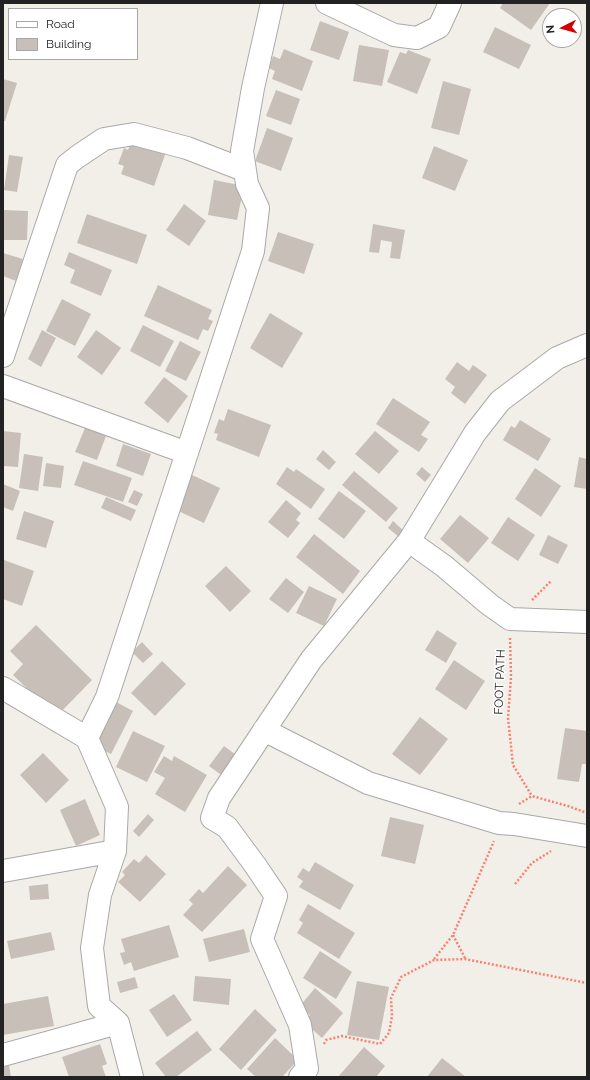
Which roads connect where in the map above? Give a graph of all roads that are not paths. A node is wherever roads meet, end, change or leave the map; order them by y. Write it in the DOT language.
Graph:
graph roads {
  1 [pos="272,3"];
  2 [pos="327,3"];
  3 [pos="450,3"];
  4 [pos="244,170"];
  5 [pos="587,345"];
  6 [pos="3,356"];
  7 [pos="3,386"];
  8 [pos="187,452"];
  9 [pos="409,541"];
  10 [pos="587,622"];
  11 [pos="3,688"];
  12 [pos="264,730"];
  13 [pos="87,738"];
  14 [pos="587,836"];
  15 [pos="115,851"];
  16 [pos="3,871"];
  17 [pos="118,1023"];
  18 [pos="3,1055"];
  19 [pos="303,1073"];
  20 [pos="132,1077"];
  1 -- 4 [label="street"];
  2 -- 3 [label="street"];
  4 -- 6 [label="street"];
  4 -- 8 [label="street"];
  5 -- 9 [label="street"];
  7 -- 8 [label="street"];
  8 -- 13 [label="street"];
  9 -- 10 [label="street"];
  9 -- 12 [label="street"];
  11 -- 13 [label="street"];
  12 -- 14 [label="street"];
  12 -- 19 [label="street"];
  13 -- 15 [label="street"];
  15 -- 16 [label="street"];
  15 -- 17 [label="street"];
  17 -- 18 [label="street"];
  17 -- 20 [label="street"];
}
